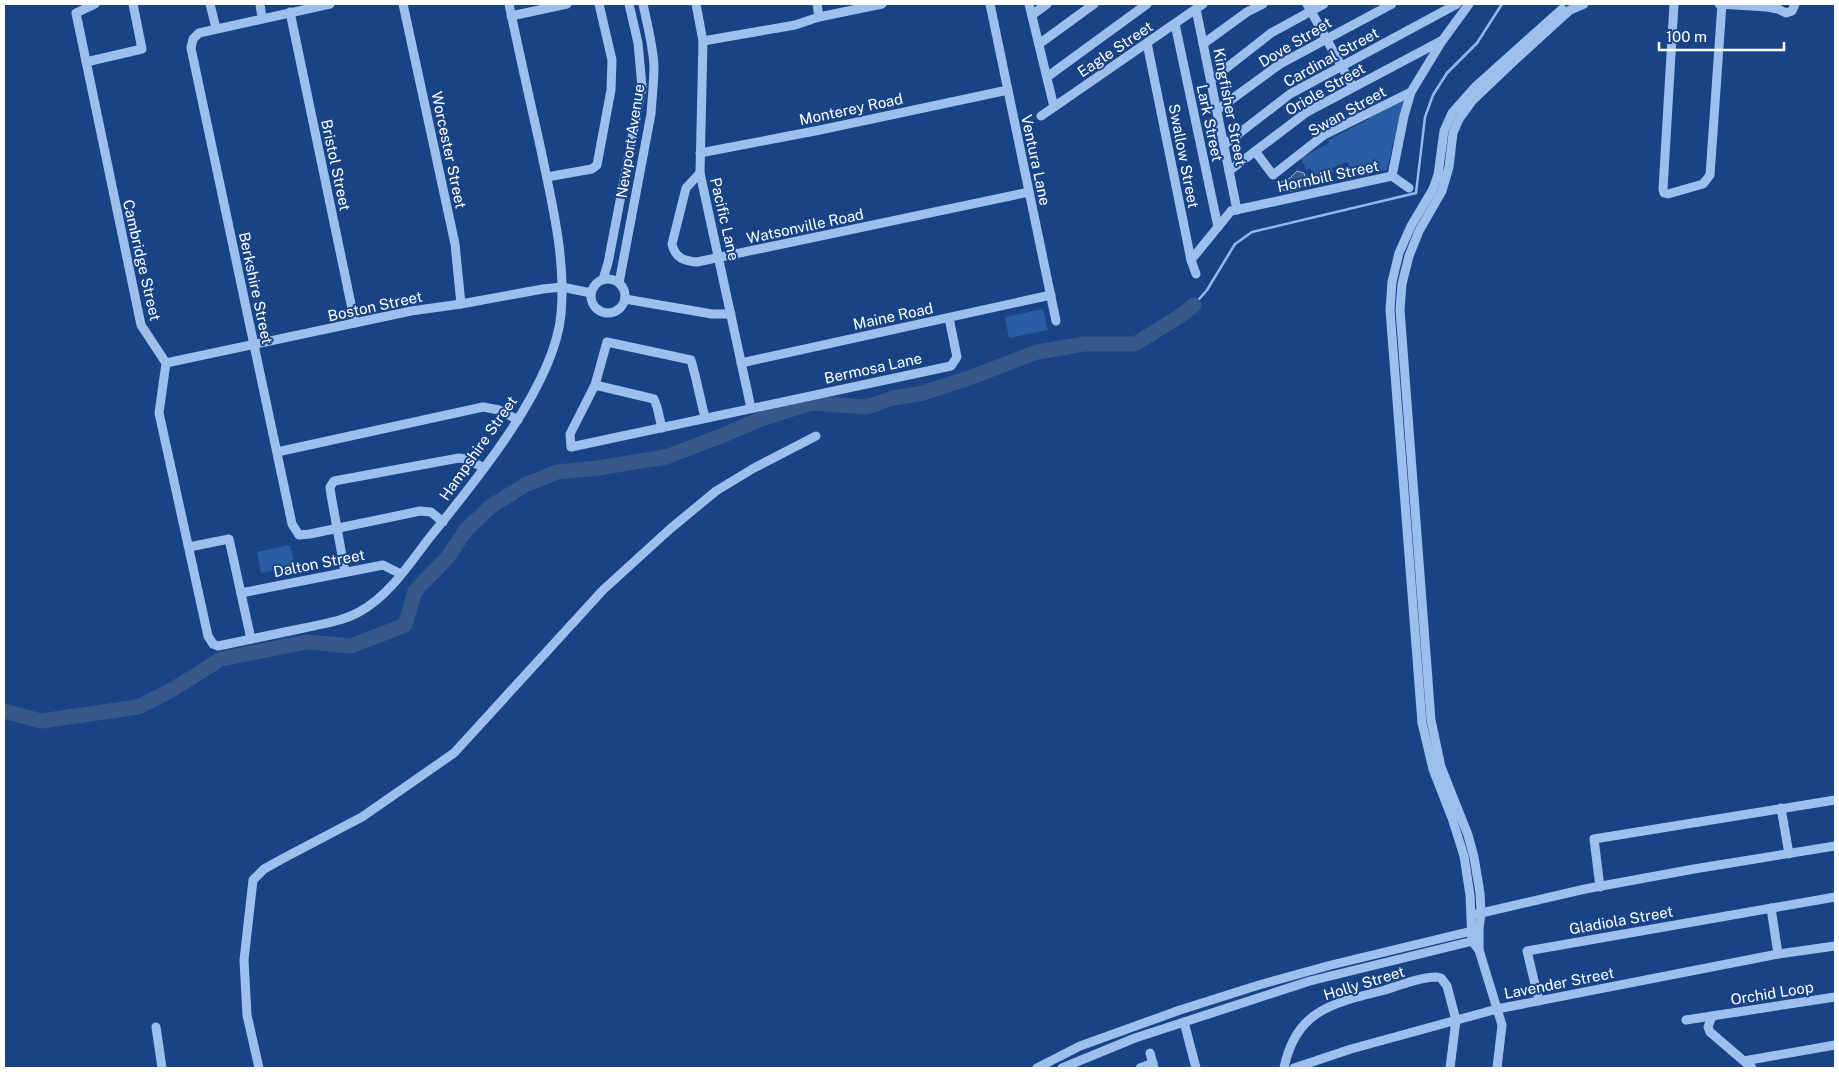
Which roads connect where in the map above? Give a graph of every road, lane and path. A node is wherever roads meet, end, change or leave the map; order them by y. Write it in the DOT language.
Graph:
graph roads {
  1 [pos="95,4"];
  2 [pos="133,4"];
  3 [pos="210,4"];
  4 [pos="260,4"];
  5 [pos="330,4"];
  6 [pos="403,4"];
  7 [pos="509,4"];
  8 [pos="566,4"];
  9 [pos="599,4"];
  10 [pos="629,4"];
  11 [pos="643,4"];
  12 [pos="696,4"];
  13 [pos="817,4"];
  14 [pos="882,4"];
  15 [pos="990,4"];
  16 [pos="1029,4"];
  17 [pos="1047,4"];
  18 [pos="1094,4"];
  19 [pos="1148,4"];
  20 [pos="1263,4"];
  21 [pos="1324,4"];
  22 [pos="1392,4"];
  23 [pos="1458,4"];
  24 [pos="1469,4"];
  25 [pos="1571,4"];
  26 [pos="1584,4"];
  27 [pos="1674,4"];
  28 [pos="1722,4"];
  29 [pos="1795,4"];
  30 [pos="863,6"];
  31 [pos="1200,6"];
  32 [pos="1778,6"];
  33 [pos="1309,7"];
  34 [pos="290,12"];
  35 [pos="1032,15"];
  36 [pos="511,16"];
  37 [pos="819,17"];
  38 [pos="262,18"];
  39 [pos="1174,24"];
  40 [pos="216,28"];
  41 [pos="1326,39"];
  42 [pos="702,41"];
  43 [pos="1442,41"];
  44 [pos="1147,43"];
  45 [pos="1039,44"];
  46 [pos="1204,44"];
  47 [pos="86,62"];
  48 [pos="1342,65"];
  49 [pos="1047,77"];
  50 [pos="1211,80"];
  51 [pos="1353,87"];
  52 [pos="1008,90"];
  53 [pos="1411,92"];
  54 [pos="1054,107"];
  55 [pos="1217,110"];
  56 [pos="1041,116"];
  57 [pos="1224,144"];
  58 [pos="1255,151"];
  59 [pos="700,153"];
  60 [pos="1229,171"];
  61 [pos="700,172"];
  62 [pos="1392,176"];
  63 [pos="546,177"];
  64 [pos="1409,188"];
  65 [pos="1029,192"];
  66 [pos="1237,210"];
  67 [pos="1218,227"];
  68 [pos="720,258"];
  69 [pos="1191,260"];
  70 [pos="1196,274"];
  71 [pos="603,279"];
  72 [pos="620,283"];
  73 [pos="562,287"];
  74 [pos="591,293"];
  75 [pos="1051,295"];
  76 [pos="625,299"];
  77 [pos="462,304"];
  78 [pos="731,314"];
  79 [pos="949,318"];
  80 [pos="1056,321"];
  81 [pos="355,323"];
  82 [pos="254,345"];
  83 [pos="741,363"];
  84 [pos="166,364"];
  85 [pos="595,385"];
  86 [pos="751,408"];
  87 [pos="705,418"];
  88 [pos="518,420"];
  89 [pos="662,428"];
  90 [pos="816,436"];
  91 [pos="277,452"];
  92 [pos="484,468"];
  93 [pos="443,522"];
  94 [pos="337,528"];
  95 [pos="189,547"];
  96 [pos="345,572"];
  97 [pos="401,574"];
  98 [pos="241,593"];
  99 [pos="250,639"];
  100 [pos="1835,800"];
  101 [pos="1781,808"];
  102 [pos="1835,846"];
  103 [pos="1789,854"];
  104 [pos="1600,886"];
  105 [pos="1835,897"];
  106 [pos="1770,908"];
  107 [pos="1476,914"];
  108 [pos="1475,930"];
  109 [pos="1476,940"];
  110 [pos="1835,946"];
  111 [pos="1778,954"];
  112 [pos="1835,997"];
  113 [pos="1539,1001"];
  114 [pos="1497,1009"];
  115 [pos="1712,1016"];
  116 [pos="1456,1020"];
  117 [pos="1686,1020"];
  118 [pos="1184,1022"];
  119 [pos="156,1027"];
  120 [pos="1835,1045"];
  121 [pos="1150,1053"];
  122 [pos="1744,1061"];
  123 [pos="1153,1066"];
  124 [pos="162,1068"];
  125 [pos="259,1068"];
  126 [pos="1037,1068"];
  127 [pos="1062,1068"];
  128 [pos="1140,1068"];
  129 [pos="1196,1068"];
  130 [pos="1284,1068"];
  131 [pos="1294,1068"];
  132 [pos="1450,1068"];
  133 [pos="1498,1068"];
  134 [pos="1752,1068"];
  1 -- 47 [label="street, Cambridge Street"];
  2 -- 47 [label="street"];
  3 -- 40 [label="street"];
  4 -- 38 [label="street"];
  5 -- 34 [label="street, Berkshire Street"];
  6 -- 77 [label="street, Worcester Street"];
  7 -- 36 [label="street, Hampshire Street"];
  8 -- 36 [label="street"];
  9 -- 63 [label="street"];
  10 -- 71 [label="street, Newport Avenue"];
  11 -- 72 [label="street, Newport Avenue"];
  12 -- 42 [label="street, Pacific Lane"];
  13 -- 37 [label="street"];
  14 -- 30 [label="street"];
  15 -- 52 [label="street, Ventura Lane"];
  16 -- 35 [label="street"];
  17 -- 35 [label="street"];
  18 -- 45 [label="street"];
  19 -- 49 [label="street"];
  20 -- 46 [label="street"];
  21 -- 33 [label="street"];
  22 -- 41 [label="street, Dove Street"];
  23 -- 48 [label="street, Cardinal Street"];
  24 -- 43 [label="street, Hornbill Street"];
  25 -- 107 [label="street"];
  26 -- 107 [label="street"];
  27 -- 28 [label="street"];
  28 -- 32 [label="street"];
  29 -- 32 [label="street"];
  30 -- 37 [label="street"];
  31 -- 39 [label="street, Eagle Street"];
  31 -- 46 [label="street, Kingfisher Street"];
  33 -- 41 [label="street"];
  33 -- 50 [label="street"];
  34 -- 38 [label="street, Berkshire Street"];
  34 -- 81 [label="street, Bristol Street"];
  35 -- 45 [label="street"];
  36 -- 63 [label="street, Hampshire Street"];
  37 -- 42 [label="street"];
  38 -- 40 [label="street, Berkshire Street"];
  39 -- 44 [label="street, Eagle Street"];
  39 -- 67 [label="street, Lark Street"];
  40 -- 82 [label="street, Berkshire Street"];
  41 -- 48 [label="street"];
  41 -- 55 [label="street, Dove Street"];
  42 -- 59 [label="street, Pacific Lane"];
  43 -- 51 [label="street, Oriole Street"];
  43 -- 53 [label="street, Hornbill Street"];
  44 -- 54 [label="street, Eagle Street"];
  44 -- 69 [label="street, Swallow Street"];
  45 -- 49 [label="street"];
  46 -- 50 [label="street, Kingfisher Street"];
  47 -- 84 [label="street, Cambridge Street"];
  48 -- 51 [label="street"];
  48 -- 57 [label="street, Cardinal Street"];
  49 -- 54 [label="street"];
  50 -- 55 [label="street, Kingfisher Street"];
  51 -- 58 [label="street, Oriole Street"];
  52 -- 59 [label="street, Monterey Road"];
  52 -- 65 [label="street, Ventura Lane"];
  53 -- 58 [label="street, Swan Street"];
  53 -- 62 [label="street, Hornbill Street"];
  54 -- 56 [label="street, Eagle Street"];
  55 -- 57 [label="street, Kingfisher Street"];
  57 -- 60 [label="street, Kingfisher Street"];
  58 -- 60 [label="street, Oriole Street"];
  59 -- 61 [label="street, Pacific Lane"];
  60 -- 66 [label="street, Kingfisher Street"];
  61 -- 68 [label="street, Pacific Lane"];
  61 -- 68 [label="street, Watsonville Road"];
  62 -- 64 [label="street"];
  62 -- 66 [label="street, Hornbill Street"];
  63 -- 73 [label="street, Hampshire Street"];
  65 -- 68 [label="street, Watsonville Road"];
  65 -- 75 [label="street, Ventura Lane"];
  66 -- 67 [label="street, Hornbill Street"];
  67 -- 69 [label="street, Hornbill Street"];
  68 -- 78 [label="street, Pacific Lane"];
  69 -- 70 [label="street, Swallow Street"];
  71 -- 72 [label="street"];
  71 -- 74 [label="street"];
  72 -- 76 [label="street"];
  73 -- 74 [label="street, Boston Street"];
  73 -- 77 [label="street, Boston Street"];
  73 -- 88 [label="street, Hampshire Street"];
  74 -- 76 [label="street"];
  75 -- 79 [label="street, Maine Road"];
  75 -- 80 [label="street, Ventura Lane"];
  76 -- 78 [label="street"];
  77 -- 81 [label="street, Boston Street"];
  78 -- 83 [label="street, Pacific Lane"];
  79 -- 83 [label="street, Maine Road"];
  79 -- 86 [label="street, Bermosa Lane"];
  81 -- 82 [label="street, Boston Street"];
  82 -- 84 [label="street, Boston Street"];
  82 -- 91 [label="street, Berkshire Street"];
  83 -- 86 [label="street, Pacific Lane"];
  84 -- 95 [label="street"];
  85 -- 87 [label="street"];
  85 -- 89 [label="street"];
  85 -- 89 [label="street, Bermosa Lane"];
  86 -- 87 [label="street, Bermosa Lane"];
  87 -- 89 [label="street, Bermosa Lane"];
  88 -- 91 [label="street"];
  88 -- 92 [label="street, Hampshire Street"];
  90 -- 125 [label="street"];
  91 -- 94 [label="street, Berkshire Street"];
  92 -- 93 [label="street, Hampshire Street"];
  92 -- 94 [label="street"];
  93 -- 94 [label="street, Berkshire Street"];
  93 -- 97 [label="street, Hampshire Street"];
  94 -- 96 [label="street"];
  95 -- 98 [label="street"];
  95 -- 99 [label="street, Hampshire Street"];
  96 -- 97 [label="street, Dalton Street"];
  96 -- 98 [label="street, Dalton Street"];
  97 -- 99 [label="street, Hampshire Street"];
  98 -- 99 [label="street"];
  100 -- 101 [label="street"];
  101 -- 103 [label="street"];
  101 -- 104 [label="street"];
  102 -- 103 [label="street"];
  103 -- 104 [label="street"];
  104 -- 107 [label="street"];
  105 -- 106 [label="street, Gladiola Street"];
  106 -- 111 [label="street"];
  106 -- 113 [label="street, Gladiola Street"];
  107 -- 108 [label="street"];
  108 -- 109 [label="street"];
  108 -- 126 [label="street"];
  109 -- 114 [label="street"];
  109 -- 118 [label="street"];
  110 -- 111 [label="street, Lavender Street"];
  111 -- 113 [label="street, Lavender Street"];
  112 -- 115 [label="street, Orchid Loop"];
  113 -- 114 [label="street, Lavender Street"];
  114 -- 116 [label="street, Lavender Street"];
  114 -- 133 [label="street"];
  115 -- 117 [label="street, Orchid Loop"];
  115 -- 122 [label="street, Orchid Loop"];
  116 -- 130 [label="street, Holly Street"];
  116 -- 131 [label="street, Lavender Street"];
  116 -- 132 [label="street"];
  118 -- 127 [label="street"];
  118 -- 129 [label="street"];
  119 -- 124 [label="street"];
  120 -- 122 [label="street"];
  121 -- 123 [label="street"];
  122 -- 134 [label="street, Orchid Loop"];
  123 -- 128 [label="street"];
}
